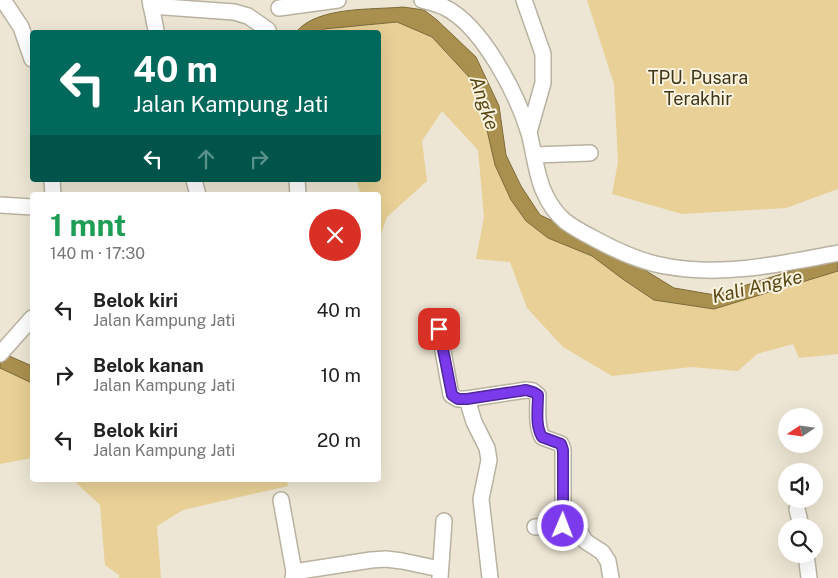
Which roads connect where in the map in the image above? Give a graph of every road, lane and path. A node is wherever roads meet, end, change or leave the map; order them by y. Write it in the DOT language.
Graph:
graph roads {
  1 [pos="3,0"];
  2 [pos="333,0"];
  3 [pos="422,0"];
  4 [pos="524,0"];
  5 [pos="150,3"];
  6 [pos="278,4"];
  7 [pos="212,5"];
  8 [pos="156,30"];
  9 [pos="267,30"];
  10 [pos="268,30"];
  11 [pos="30,53"];
  12 [pos="529,132"];
  13 [pos="590,153"];
  14 [pos="534,155"];
  15 [pos="0,205"];
  16 [pos="30,207"];
  17 [pos="838,253"];
  18 [pos="30,320"];
  19 [pos="439,329"];
  20 [pos="1,352"];
  21 [pos="467,399"];
  22 [pos="281,500"];
  23 [pos="797,509"];
  24 [pos="799,518"];
  25 [pos="444,521"];
  26 [pos="563,526"];
  27 [pos="535,527"];
  28 [pos="807,563"];
  29 [pos="440,574"];
  30 [pos="294,575"];
  31 [pos="490,578"];
  32 [pos="611,578"];
  33 [pos="809,578"];
  1 -- 11 [label="street"];
  2 -- 6 [label="street"];
  3 -- 12 [label="street"];
  4 -- 12 [label="street"];
  5 -- 7 [label="street"];
  5 -- 8 [label="street"];
  6 -- 10 [label="street"];
  7 -- 9 [label="street"];
  12 -- 14 [label="street"];
  13 -- 14 [label="street"];
  14 -- 17 [label="street"];
  15 -- 16 [label="street"];
  18 -- 20 [label="street"];
  19 -- 21 [label="street"];
  21 -- 26 [label="street"];
  21 -- 31 [label="street"];
  22 -- 30 [label="street"];
  23 -- 24 [label="street"];
  25 -- 29 [label="street"];
  26 -- 27 [label="street"];
  26 -- 32 [label="street"];
  28 -- 33 [label="street"];
  29 -- 30 [label="street"];
}
